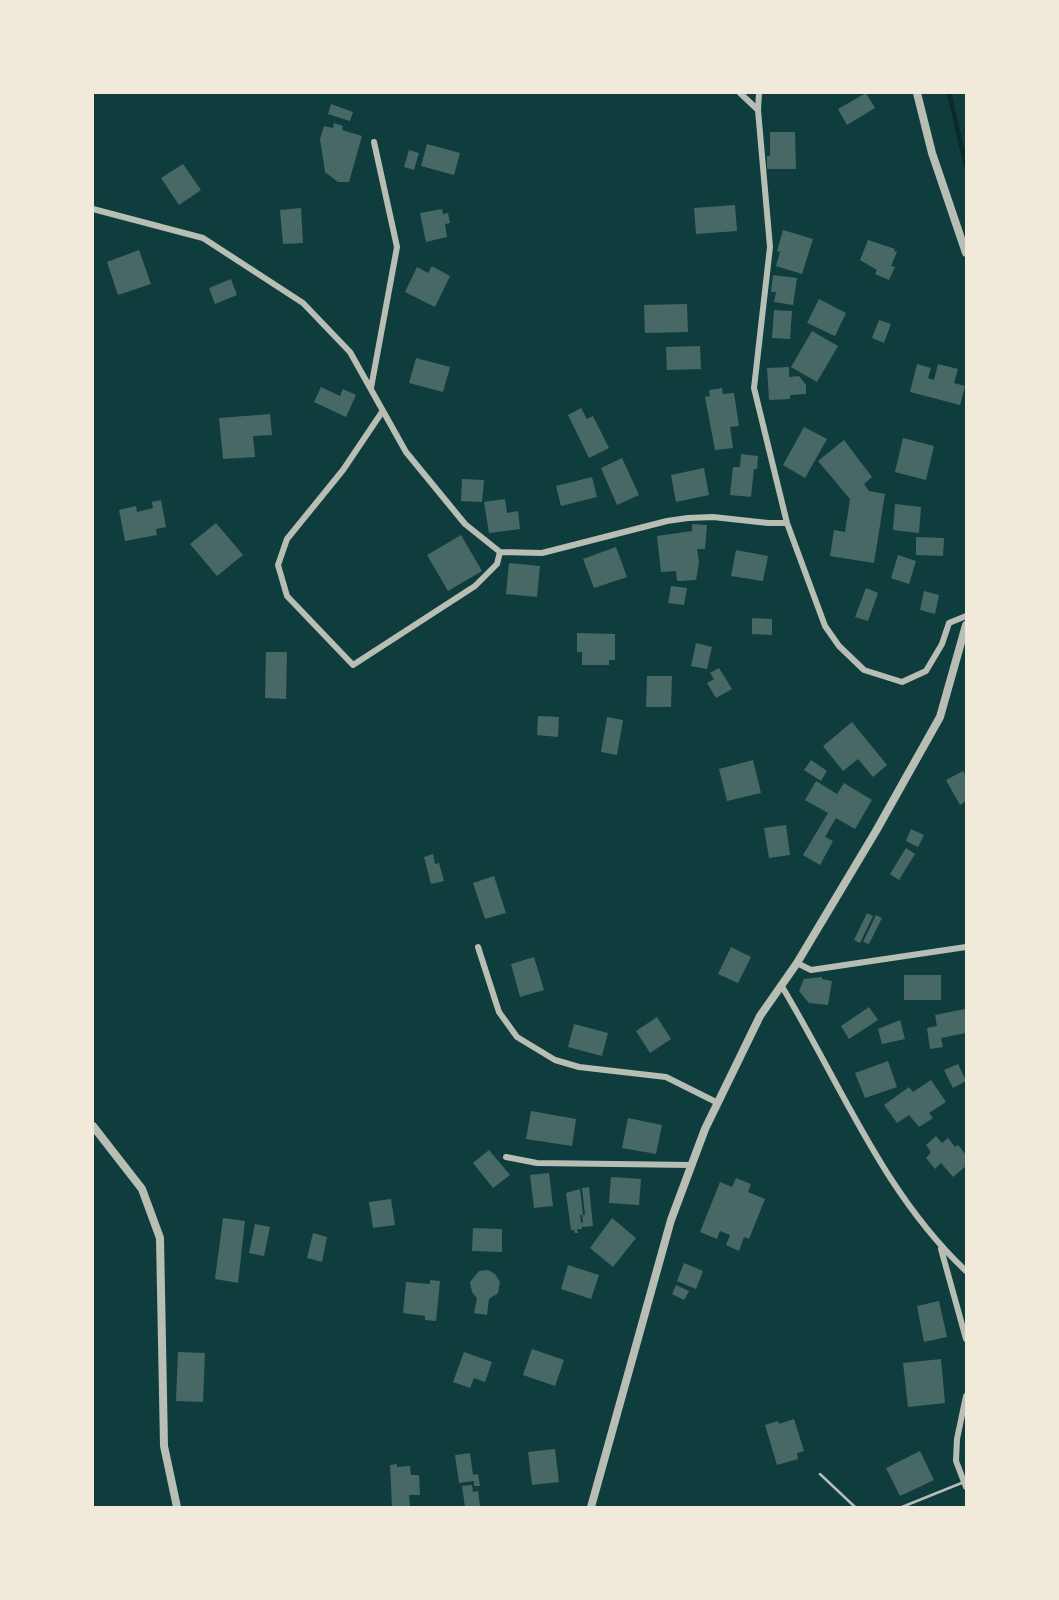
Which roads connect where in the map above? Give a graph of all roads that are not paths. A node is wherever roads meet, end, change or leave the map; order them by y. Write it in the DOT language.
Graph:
graph roads {
  1 [pos="740,93"];
  2 [pos="759,93"];
  3 [pos="917,93"];
  4 [pos="758,110"];
  5 [pos="374,142"];
  6 [pos="93,209"];
  7 [pos="966,253"];
  8 [pos="371,388"];
  9 [pos="382,412"];
  10 [pos="787,523"];
  11 [pos="500,552"];
  12 [pos="966,616"];
  13 [pos="966,625"];
  14 [pos="478,947"];
  15 [pos="966,947"];
  16 [pos="797,963"];
  17 [pos="781,985"];
  18 [pos="718,1103"];
  19 [pos="93,1126"];
  20 [pos="506,1157"];
  21 [pos="692,1165"];
  22 [pos="941,1247"];
  23 [pos="966,1270"];
  24 [pos="966,1339"];
  25 [pos="966,1396"];
  26 [pos="820,1474"];
  27 [pos="965,1485"];
  28 [pos="177,1507"];
  29 [pos="591,1507"];
  30 [pos="855,1507"];
  31 [pos="902,1507"];
  1 -- 4 [label="street"];
  2 -- 4 [label="street"];
  3 -- 7 [label="street"];
  4 -- 10 [label="street"];
  5 -- 8 [label="street"];
  6 -- 8 [label="street"];
  8 -- 9 [label="street"];
  9 -- 11 [label="street"];
  9 -- 11 [label="street"];
  10 -- 11 [label="street"];
  10 -- 12 [label="street"];
  13 -- 16 [label="street"];
  14 -- 18 [label="street"];
  15 -- 16 [label="street"];
  16 -- 17 [label="street"];
  17 -- 18 [label="street"];
  17 -- 22 [label="street"];
  18 -- 21 [label="street"];
  19 -- 28 [label="street"];
  20 -- 21 [label="street"];
  21 -- 29 [label="street"];
  22 -- 23 [label="street"];
  22 -- 24 [label="street"];
  25 -- 27 [label="street"];
  26 -- 30 [label="lane"];
  27 -- 31 [label="lane"];
}
